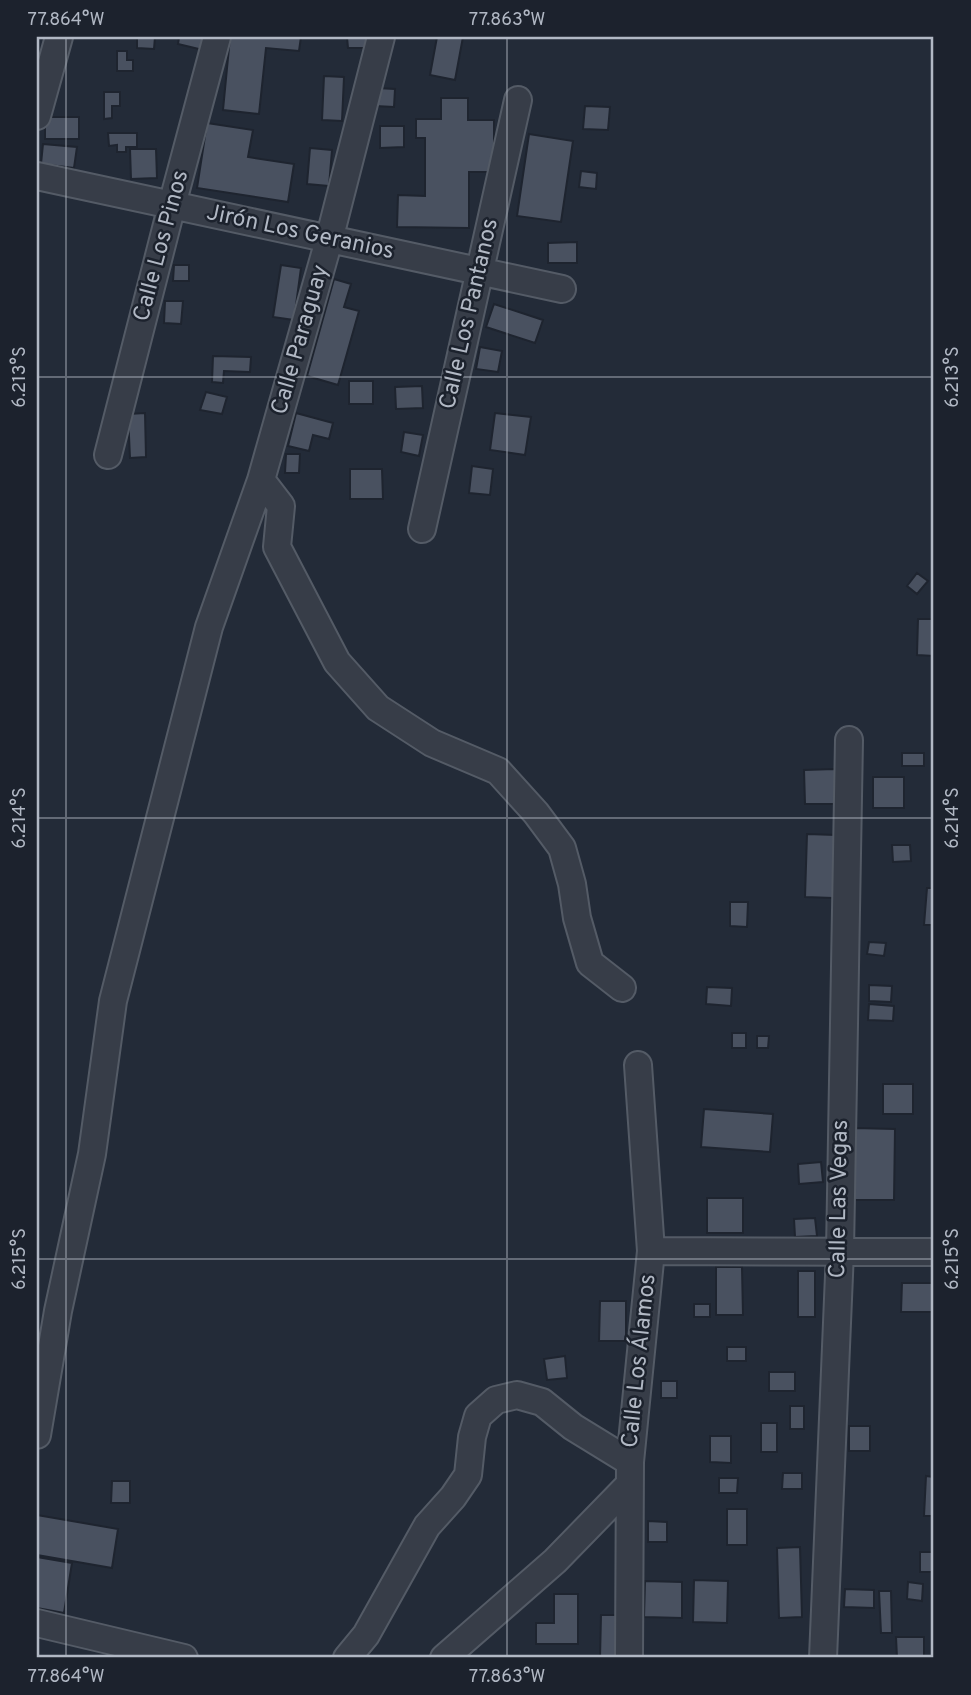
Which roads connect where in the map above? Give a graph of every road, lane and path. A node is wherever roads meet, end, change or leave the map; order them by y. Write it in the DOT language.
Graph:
graph roads {
  1 [pos="59,37"];
  2 [pos="217,37"];
  3 [pos="381,37"];
  4 [pos="518,100"];
  5 [pos="37,116"];
  6 [pos="37,176"];
  7 [pos="172,205"];
  8 [pos="329,240"];
  9 [pos="480,271"];
  10 [pos="562,289"];
  11 [pos="108,455"];
  12 [pos="261,480"];
  13 [pos="422,529"];
  14 [pos="849,740"];
  15 [pos="622,988"];
  16 [pos="638,1065"];
  17 [pos="651,1251"];
  18 [pos="840,1251"];
  19 [pos="934,1252"];
  20 [pos="39,1425"];
  21 [pos="630,1474"];
  22 [pos="37,1623"];
  23 [pos="184,1658"];
  24 [pos="347,1658"];
  25 [pos="444,1658"];
  26 [pos="629,1658"];
  27 [pos="823,1658"];
  1 -- 5 [label="street"];
  2 -- 7 [label="street, Calle Los Pinos"];
  3 -- 8 [label="street, Calle Paraguay"];
  4 -- 9 [label="street, Calle Los Pantanos"];
  6 -- 7 [label="street, Jirón Los Geranios"];
  7 -- 8 [label="street, Jirón Los Geranios"];
  7 -- 11 [label="street, Calle Los Pinos"];
  8 -- 9 [label="street, Jirón Los Geranios"];
  8 -- 12 [label="street, Calle Paraguay"];
  9 -- 10 [label="street, Jirón Los Geranios"];
  9 -- 13 [label="street, Calle Los Pantanos"];
  12 -- 15 [label="street"];
  12 -- 20 [label="street, Calle Paraguay"];
  14 -- 18 [label="street, Calle Las Vegas"];
  16 -- 17 [label="street, Calle Los Álamos"];
  17 -- 18 [label="street"];
  17 -- 21 [label="street, Calle Los Álamos"];
  18 -- 19 [label="street"];
  18 -- 27 [label="street, Calle Las Vegas"];
  21 -- 24 [label="street"];
  21 -- 25 [label="street"];
  21 -- 26 [label="street, Calle Los Álamos"];
  22 -- 23 [label="street"];
}
